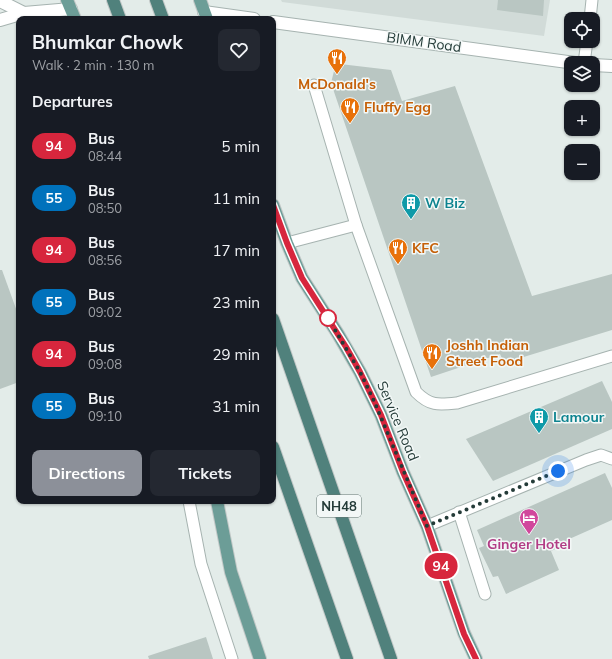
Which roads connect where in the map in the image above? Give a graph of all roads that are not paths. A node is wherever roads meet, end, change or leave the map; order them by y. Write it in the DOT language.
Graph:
graph roads {
  1 [pos="113,0"];
  2 [pos="156,0"];
  3 [pos="200,0"];
  4 [pos="592,0"];
  5 [pos="0,1"];
  6 [pos="71,9"];
  7 [pos="591,12"];
  8 [pos="24,13"];
  9 [pos="119,16"];
  10 [pos="162,16"];
  11 [pos="206,16"];
  12 [pos="0,20"];
  13 [pos="276,22"];
  14 [pos="564,62"];
  15 [pos="600,65"];
  16 [pos="612,66"];
  17 [pos="314,85"];
  18 [pos="276,213"];
  19 [pos="356,225"];
  20 [pos="287,243"];
  21 [pos="276,328"];
  22 [pos="612,356"];
  23 [pos="276,456"];
  24 [pos="612,459"];
  25 [pos="190,504"];
  26 [pos="218,504"];
  27 [pos="459,512"];
  28 [pos="427,526"];
  29 [pos="485,594"];
  30 [pos="232,659"];
  31 [pos="260,659"];
  32 [pos="347,659"];
  33 [pos="391,659"];
  34 [pos="476,659"];
  1 -- 9 [label="highway"];
  2 -- 10 [label="highway"];
  3 -- 11 [label="main road"];
  4 -- 7 [label="lane"];
  5 -- 8 [label="street"];
  6 -- 8 [label="street"];
  8 -- 12 [label="street"];
  13 -- 14 [label="street, BIMM Road"];
  15 -- 16 [label="street"];
  17 -- 19 [label="lane"];
  18 -- 20 [label="main road, Service Road"];
  19 -- 20 [label="lane"];
  19 -- 22 [label="lane"];
  20 -- 28 [label="main road, Service Road"];
  21 -- 33 [label="highway, NH48"];
  23 -- 32 [label="highway, NH48"];
  24 -- 27 [label="lane"];
  25 -- 30 [label="lane"];
  26 -- 31 [label="main road"];
  27 -- 28 [label="lane"];
  27 -- 29 [label="lane"];
  28 -- 34 [label="main road, Service Road"];
}
